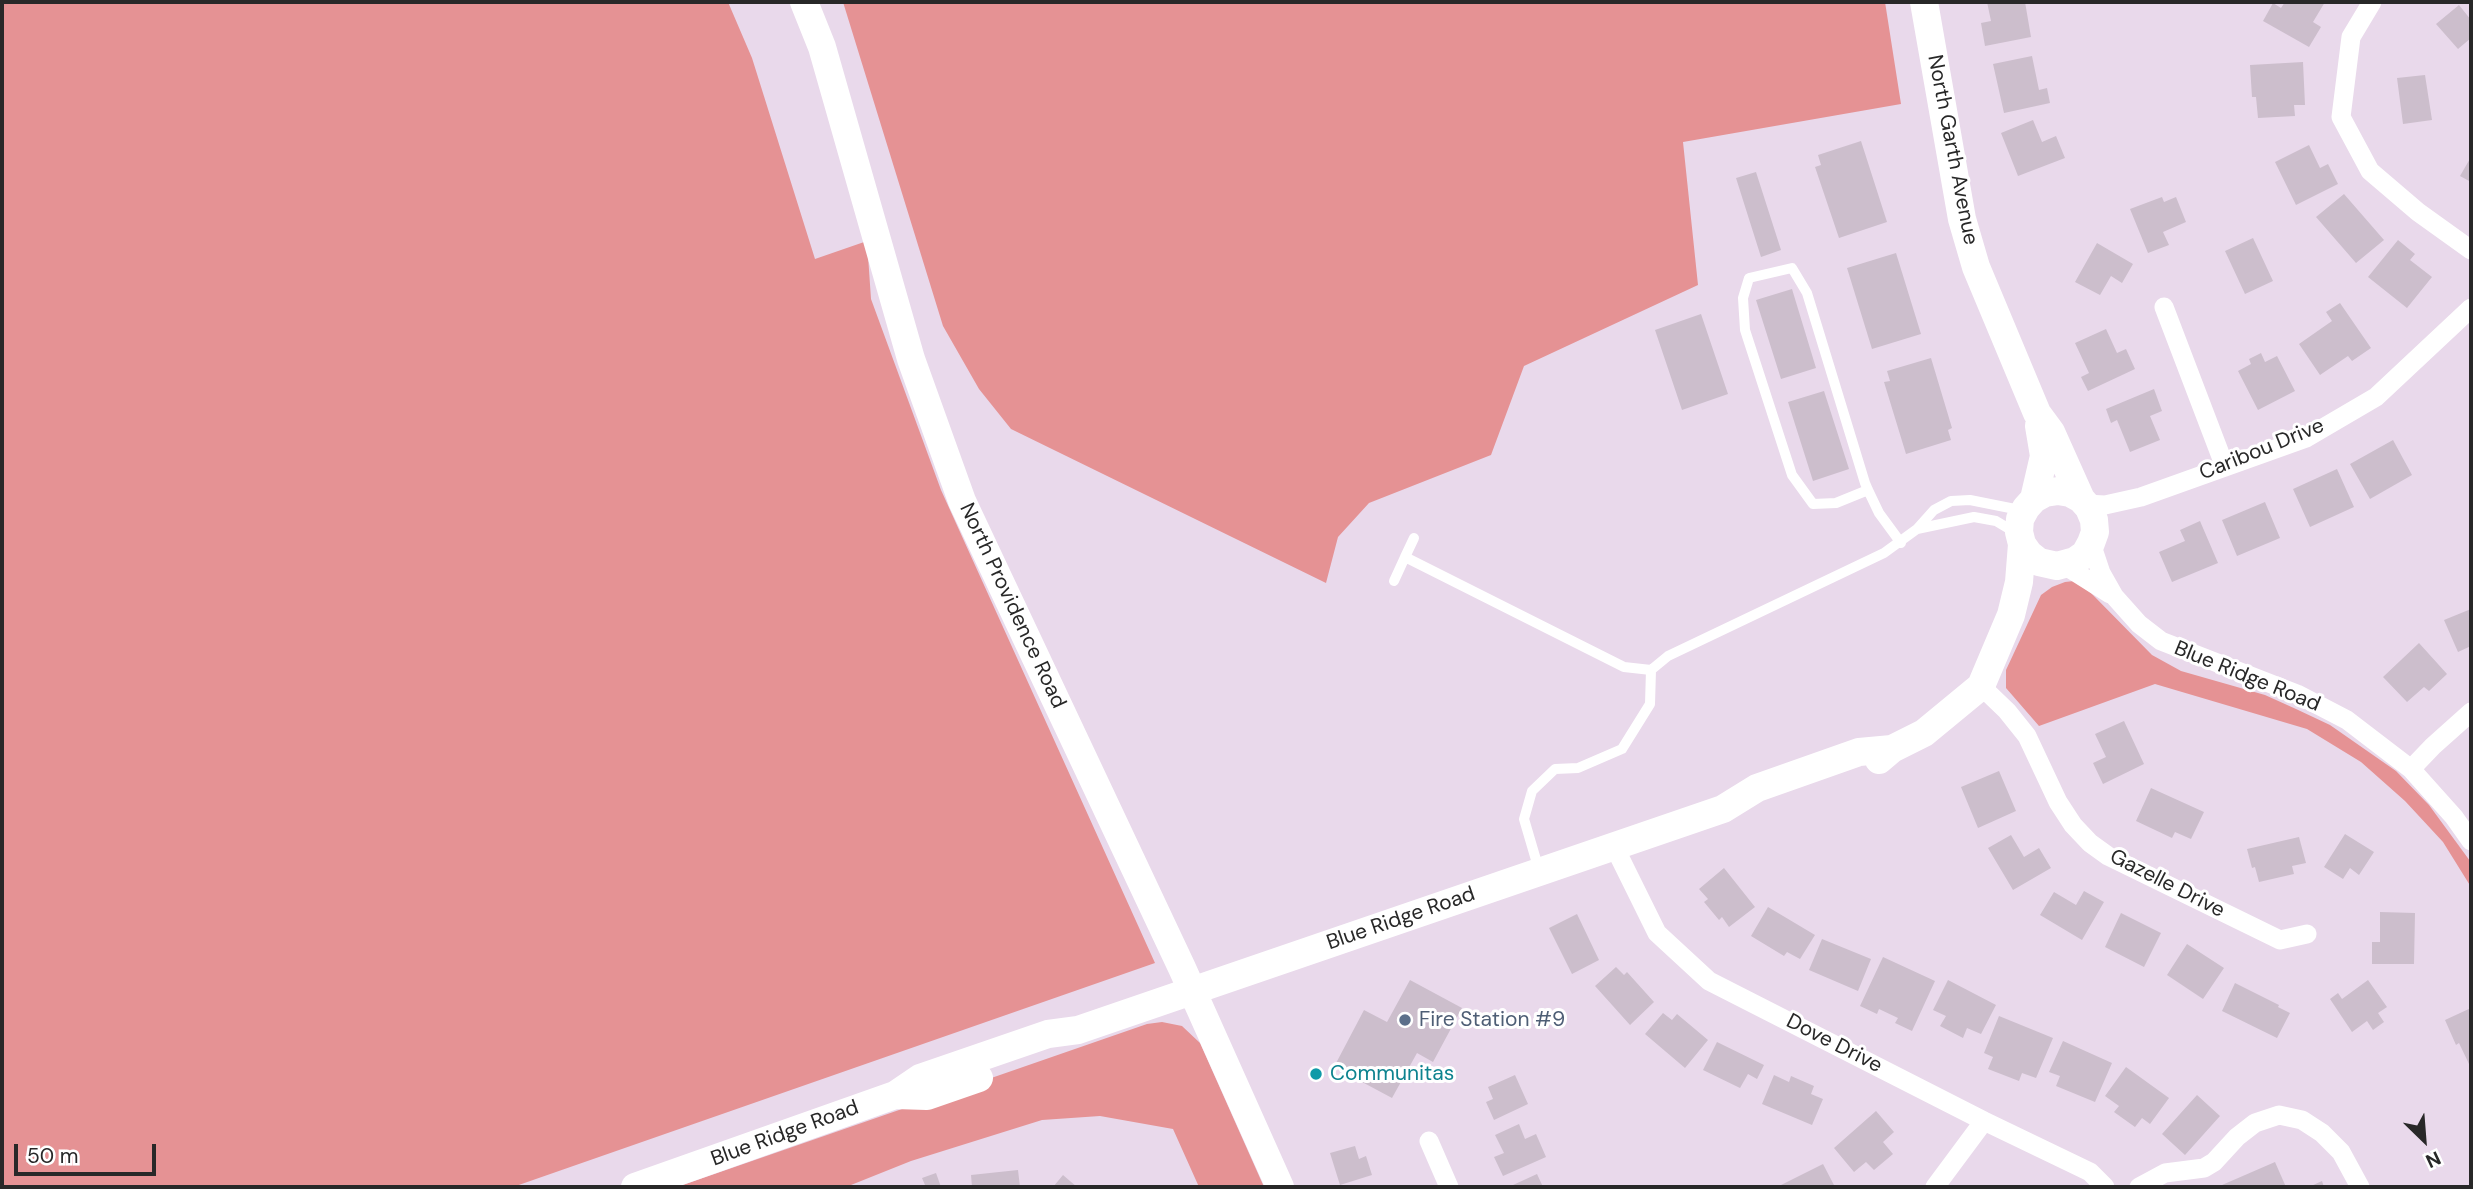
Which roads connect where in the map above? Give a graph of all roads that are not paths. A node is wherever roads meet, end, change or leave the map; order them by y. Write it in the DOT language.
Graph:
graph roads {
  1 [pos="804,2"];
  2 [pos="1924,2"];
  3 [pos="2371,2"];
  4 [pos="2471,250"];
  5 [pos="2164,307"];
  6 [pos="2471,308"];
  7 [pos="2037,412"];
  8 [pos="2225,467"];
  9 [pos="1868,491"];
  10 [pos="2141,498"];
  11 [pos="2083,502"];
  12 [pos="2025,522"];
  13 [pos="1917,529"];
  14 [pos="1414,538"];
  15 [pos="2093,538"];
  16 [pos="1900,543"];
  17 [pos="1405,557"];
  18 [pos="2060,566"];
  19 [pos="1394,581"];
  20 [pos="2114,596"];
  21 [pos="2011,615"];
  22 [pos="1651,670"];
  23 [pos="1981,686"];
  24 [pos="2471,712"];
  25 [pos="2411,769"];
  26 [pos="2471,841"];
  27 [pos="1614,846"];
  28 [pos="1539,870"];
  29 [pos="2307,934"];
  30 [pos="1192,990"];
  31 [pos="1984,1121"];
  32 [pos="1429,1141"];
  33 [pos="635,1187"];
  34 [pos="1280,1187"];
  35 [pos="1450,1187"];
  36 [pos="1935,1187"];
  37 [pos="2105,1187"];
  38 [pos="2139,1187"];
  39 [pos="2360,1187"];
  1 -- 30 [label="street, North Providence Road"];
  2 -- 7 [label="street, North Garth Avenue"];
  3 -- 4 [label="street"];
  5 -- 8 [label="street"];
  6 -- 8 [label="street, Caribou Drive"];
  7 -- 11 [label="street, North Garth Avenue"];
  7 -- 12 [label="street, North Garth Avenue"];
  8 -- 10 [label="street, Caribou Drive"];
  9 -- 9 [label="lane"];
  9 -- 16 [label="lane"];
  10 -- 11 [label="street, Caribou Drive"];
  10 -- 15 [label="street, Caribou Drive"];
  11 -- 12 [label="street"];
  11 -- 15 [label="street"];
  12 -- 13 [label="lane"];
  12 -- 13 [label="lane"];
  12 -- 18 [label="street"];
  12 -- 21 [label="street, Blue Ridge Road"];
  13 -- 16 [label="lane"];
  14 -- 17 [label="lane"];
  15 -- 18 [label="street"];
  15 -- 20 [label="street, Blue Ridge Road"];
  16 -- 22 [label="lane"];
  17 -- 19 [label="lane"];
  17 -- 22 [label="lane"];
  18 -- 20 [label="street, Blue Ridge Road"];
  18 -- 21 [label="street, Blue Ridge Road"];
  20 -- 25 [label="street, Blue Ridge Road"];
  21 -- 23 [label="street, Blue Ridge Road"];
  22 -- 28 [label="lane"];
  23 -- 27 [label="street, Blue Ridge Road"];
  23 -- 29 [label="street, Gazelle Drive"];
  24 -- 25 [label="street"];
  25 -- 26 [label="street, Blue Ridge Road"];
  27 -- 28 [label="street, Blue Ridge Road"];
  27 -- 31 [label="street, Dove Drive"];
  28 -- 30 [label="street, Blue Ridge Road"];
  30 -- 33 [label="street, Blue Ridge Road"];
  30 -- 34 [label="street, North Providence Road"];
  31 -- 36 [label="street"];
  31 -- 37 [label="street, Dove Drive"];
  32 -- 35 [label="street"];
  38 -- 39 [label="street"];
}
